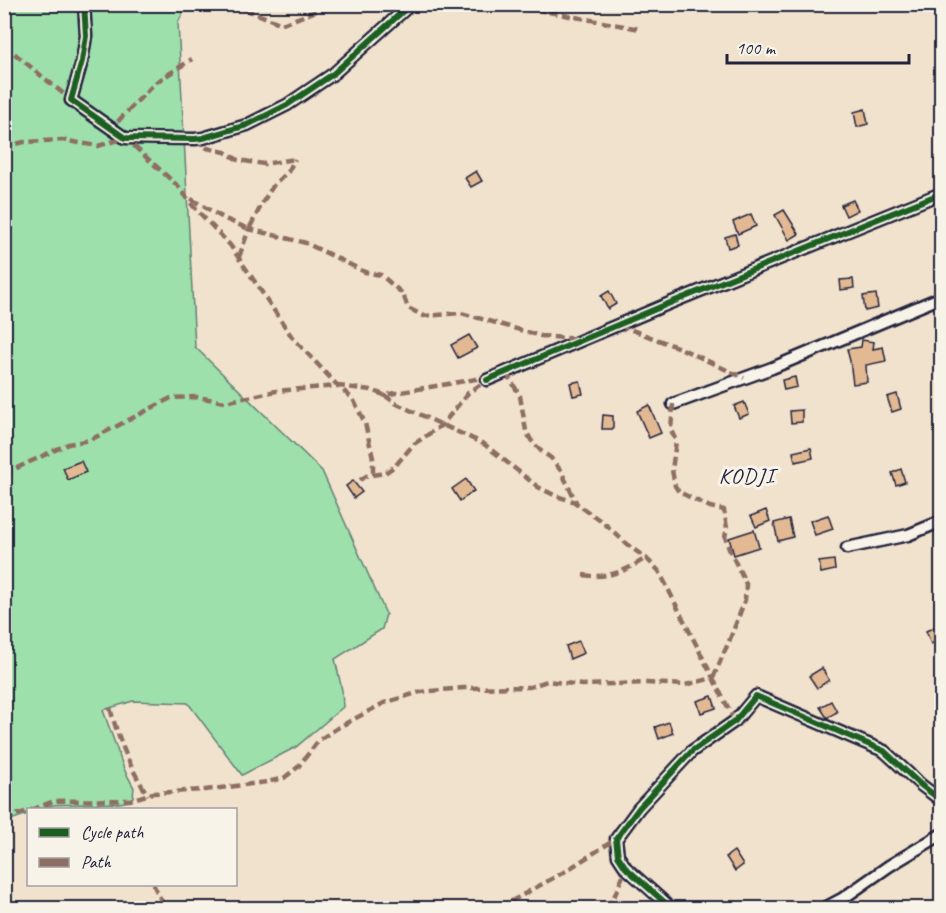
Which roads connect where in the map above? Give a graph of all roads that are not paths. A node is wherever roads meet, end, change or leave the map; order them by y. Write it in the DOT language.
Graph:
graph roads {
  1 [pos="84,4"];
  2 [pos="411,4"];
  3 [pos="942,193"];
  4 [pos="942,297"];
  5 [pos="487,380"];
  6 [pos="673,404"];
  7 [pos="942,521"];
  8 [pos="847,548"];
  9 [pos="942,801"];
  10 [pos="942,834"];
  11 [pos="671,909"];
  12 [pos="825,909"];
  1 -- 2 [label="street"];
  3 -- 5 [label="street"];
  4 -- 6 [label="street"];
  7 -- 8 [label="street"];
  9 -- 11 [label="street"];
  10 -- 12 [label="street"];
}
